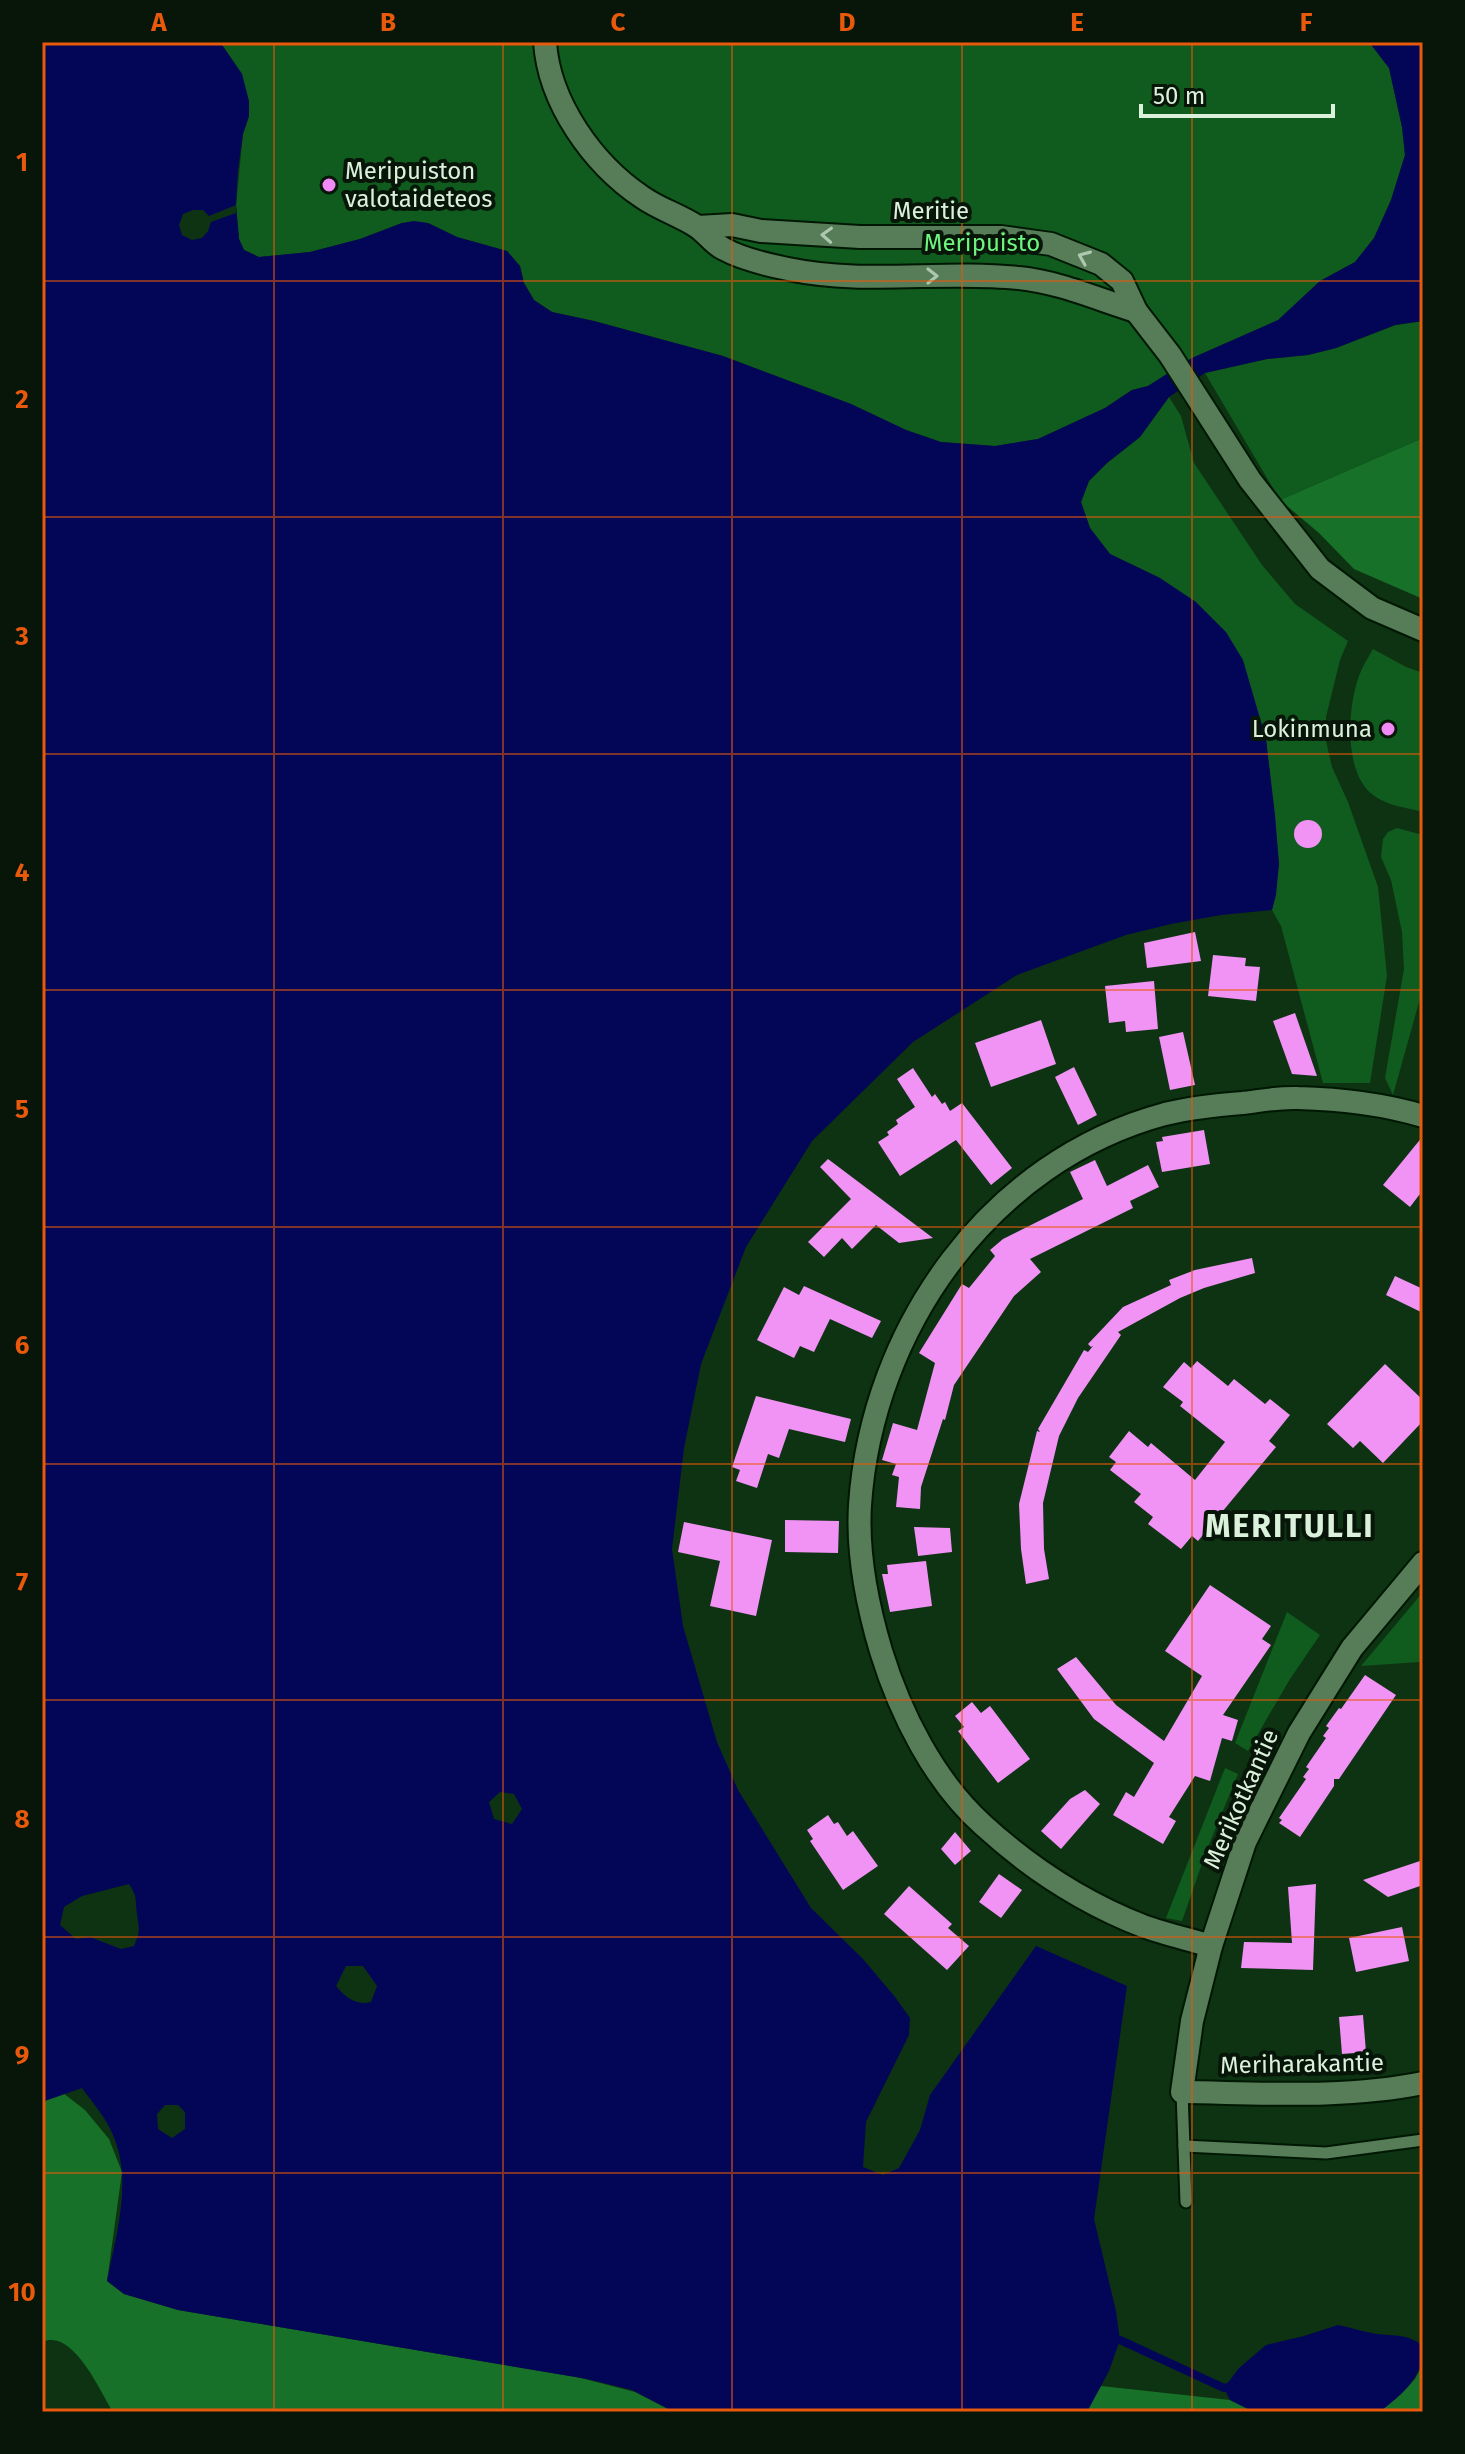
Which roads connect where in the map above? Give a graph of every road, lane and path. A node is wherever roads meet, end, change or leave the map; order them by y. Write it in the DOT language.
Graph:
graph roads {
  1 [pos="545,42"];
  2 [pos="698,227"];
  3 [pos="1136,311"];
  4 [pos="1423,630"];
  5 [pos="1423,1116"];
  6 [pos="1423,1563"];
  7 [pos="1211,1946"];
  8 [pos="1423,2083"];
  9 [pos="1182,2092"];
  10 [pos="1423,2140"];
  11 [pos="1184,2146"];
  12 [pos="1186,2202"];
  1 -- 2 [label="street, Meritie"];
  2 -- 3 [label="street, Meritie, one-way"];
  3 -- 2 [label="street, Meritie, one-way"];
  3 -- 4 [label="street, Meritie"];
  5 -- 7 [label="street"];
  6 -- 7 [label="street, Merikotkantie"];
  7 -- 9 [label="street, Merikotkantie"];
  8 -- 9 [label="street, Meriharakantie"];
  9 -- 11 [label="lane"];
  10 -- 11 [label="lane"];
  11 -- 12 [label="lane"];
}
